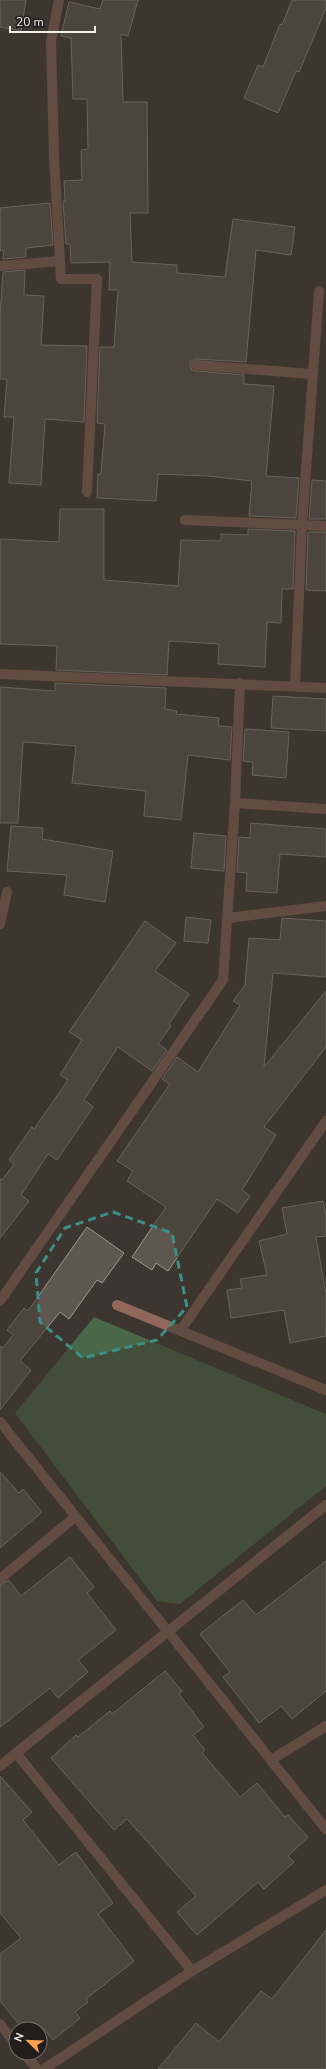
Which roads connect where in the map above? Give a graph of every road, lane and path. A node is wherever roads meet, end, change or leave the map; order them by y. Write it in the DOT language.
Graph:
graph roads {
  1 [pos="59,0"];
  2 [pos="60,260"];
  3 [pos="0,266"];
  4 [pos="319,291"];
  5 [pos="196,365"];
  6 [pos="312,374"];
  7 [pos="87,492"];
  8 [pos="185,520"];
  9 [pos="302,525"];
  10 [pos="326,526"];
  11 [pos="0,674"];
  12 [pos="240,684"];
  13 [pos="295,686"];
  14 [pos="326,688"];
  15 [pos="235,803"];
  16 [pos="326,809"];
  17 [pos="7,892"];
  18 [pos="326,906"];
  19 [pos="228,918"];
  20 [pos="0,924"];
  21 [pos="326,1121"];
  22 [pos="0,1301"];
  23 [pos="117,1305"];
  24 [pos="180,1331"];
  25 [pos="326,1390"];
  26 [pos="0,1422"];
  27 [pos="326,1505"];
  28 [pos="75,1517"];
  29 [pos="0,1579"];
  30 [pos="168,1631"];
  31 [pos="326,1726"];
  32 [pos="16,1753"];
  33 [pos="271,1760"];
  34 [pos="0,1766"];
  35 [pos="326,1829"];
  36 [pos="326,1890"];
  37 [pos="192,1971"];
  38 [pos="0,2024"];
  39 [pos="8,2034"];
  40 [pos="30,2061"];
  41 [pos="37,2069"];
  42 [pos="44,2069"];
  1 -- 2 [label="street"];
  2 -- 3 [label="street"];
  2 -- 7 [label="street"];
  4 -- 6 [label="street"];
  5 -- 6 [label="street"];
  6 -- 9 [label="street"];
  8 -- 9 [label="street"];
  9 -- 10 [label="street"];
  9 -- 13 [label="street"];
  11 -- 12 [label="street"];
  12 -- 13 [label="street"];
  12 -- 15 [label="street"];
  13 -- 14 [label="street"];
  15 -- 16 [label="street"];
  15 -- 19 [label="street"];
  17 -- 20 [label="street"];
  18 -- 19 [label="street"];
  19 -- 22 [label="street"];
  21 -- 24 [label="street"];
  23 -- 24 [label="street"];
  24 -- 25 [label="street"];
  26 -- 28 [label="street"];
  27 -- 30 [label="street"];
  28 -- 29 [label="street"];
  28 -- 30 [label="street"];
  30 -- 32 [label="street"];
  30 -- 33 [label="street"];
  31 -- 33 [label="street"];
  32 -- 34 [label="street"];
  32 -- 37 [label="street"];
  33 -- 35 [label="street"];
  36 -- 37 [label="street"];
  37 -- 42 [label="street"];
  38 -- 39 [label="street"];
  40 -- 41 [label="street"];
}
